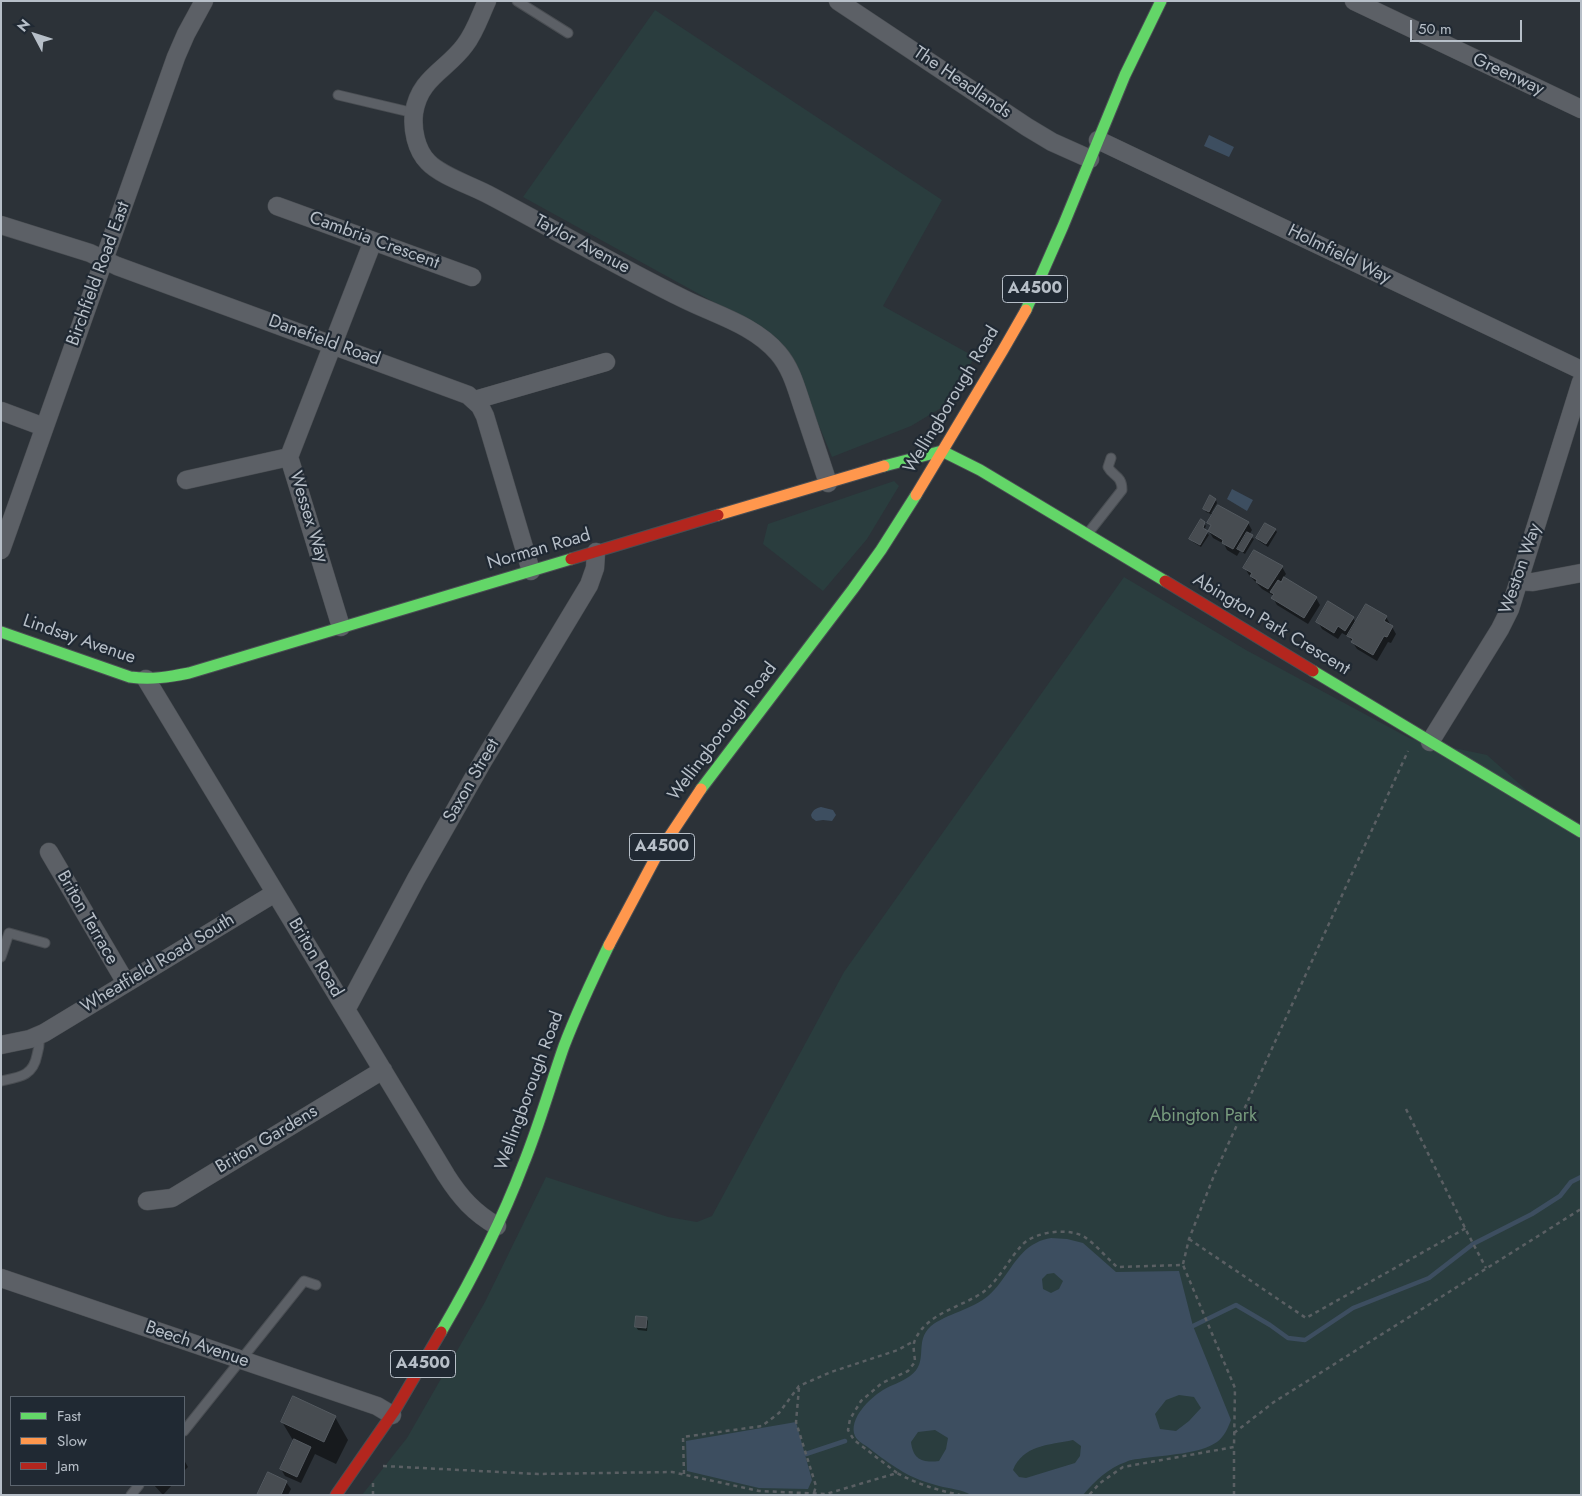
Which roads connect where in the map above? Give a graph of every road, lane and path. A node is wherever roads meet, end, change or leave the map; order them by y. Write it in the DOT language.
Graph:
graph roads {
  1 [pos="204,1"];
  2 [pos="487,1"];
  3 [pos="517,1"];
  4 [pos="838,1"];
  5 [pos="1161,1"];
  6 [pos="1354,1"];
  7 [pos="568,33"];
  8 [pos="338,95"];
  9 [pos="1581,109"];
  10 [pos="414,113"];
  11 [pos="1098,140"];
  12 [pos="1090,159"];
  13 [pos="277,206"];
  14 [pos="1,225"];
  15 [pos="373,241"];
  16 [pos="104,260"];
  17 [pos="472,277"];
  18 [pos="334,344"];
  19 [pos="606,362"];
  20 [pos="1581,370"];
  21 [pos="1581,382"];
  22 [pos="475,400"];
  23 [pos="1,411"];
  24 [pos="44,427"];
  25 [pos="942,451"];
  26 [pos="289,457"];
  27 [pos="1111,458"];
  28 [pos="186,480"];
  29 [pos="828,483"];
  30 [pos="1087,534"];
  31 [pos="1,550"];
  32 [pos="596,552"];
  33 [pos="530,571"];
  34 [pos="1581,573"];
  35 [pos="1519,581"];
  36 [pos="341,627"];
  37 [pos="1,632"];
  38 [pos="146,679"];
  39 [pos="1430,742"];
  40 [pos="1408,751"];
  41 [pos="1581,832"];
  42 [pos="48,852"];
  43 [pos="276,893"];
  44 [pos="45,943"];
  45 [pos="1,956"];
  46 [pos="126,984"];
  47 [pos="346,1010"];
  48 [pos="39,1035"];
  49 [pos="1,1045"];
  50 [pos="383,1070"];
  51 [pos="1,1081"];
  52 [pos="1406,1109"];
  53 [pos="147,1201"];
  54 [pos="1581,1209"];
  55 [pos="497,1226"];
  56 [pos="1466,1228"];
  57 [pos="1189,1239"];
  58 [pos="1183,1265"];
  59 [pos="1487,1268"];
  60 [pos="1,1278"];
  61 [pos="316,1285"];
  62 [pos="914,1341"];
  63 [pos="242,1360"];
  64 [pos="799,1386"];
  65 [pos="392,1415"];
  66 [pos="185,1430"];
  67 [pos="1234,1433"];
  68 [pos="1234,1447"];
  69 [pos="379,1466"];
  70 [pos="373,1473"];
  71 [pos="897,1473"];
  72 [pos="684,1474"];
  73 [pos="814,1493"];
  74 [pos="336,1495"];
  75 [pos="373,1495"];
  76 [pos="960,1495"];
  77 [pos="1089,1495"];
  78 [pos="1234,1495"];
  1 -- 16 [label="street, Birchfield Road East"];
  2 -- 10 [label="street, Taylor Avenue"];
  3 -- 7 [label="lane"];
  4 -- 12 [label="street, The Headlands"];
  5 -- 11 [label="street, Wellingborough Road / A4500"];
  6 -- 9 [label="street, Greenway"];
  8 -- 10 [label="lane"];
  10 -- 29 [label="street, Taylor Avenue"];
  11 -- 12 [label="street, Wellingborough Road / A4500"];
  11 -- 20 [label="street, Holmfield Way"];
  12 -- 25 [label="street, Wellingborough Road / A4500"];
  13 -- 15 [label="street, Cambria Crescent"];
  14 -- 16 [label="street, Danefield Road"];
  15 -- 17 [label="street, Cambria Crescent"];
  15 -- 18 [label="street, Wessex Way"];
  16 -- 18 [label="street, Danefield Road"];
  16 -- 24 [label="street, Birchfield Road East"];
  18 -- 22 [label="street, Danefield Road"];
  18 -- 26 [label="street, Wessex Way"];
  19 -- 22 [label="street"];
  21 -- 35 [label="street, Weston Way"];
  22 -- 33 [label="street"];
  23 -- 24 [label="street"];
  24 -- 31 [label="street, Birchfield Road East"];
  25 -- 29 [label="street, Norman Road"];
  25 -- 30 [label="street, Abington Park Crescent"];
  25 -- 55 [label="street, Wellingborough Road / A4500"];
  26 -- 28 [label="street"];
  26 -- 36 [label="street, Wessex Way"];
  27 -- 30 [label="lane"];
  29 -- 32 [label="street, Norman Road"];
  30 -- 39 [label="street, Abington Park Crescent"];
  32 -- 33 [label="street, Norman Road"];
  32 -- 47 [label="street, Saxon Street"];
  33 -- 36 [label="street, Norman Road"];
  34 -- 35 [label="street"];
  35 -- 39 [label="street, Weston Way"];
  36 -- 38 [label="street, Norman Road"];
  37 -- 38 [label="street, Lindsay Avenue"];
  38 -- 43 [label="street, Briton Road"];
  39 -- 41 [label="street, Abington Park Crescent"];
  40 -- 57 [label="path"];
  42 -- 46 [label="street, Briton Terrace"];
  43 -- 46 [label="street, Wheatfield Road South"];
  43 -- 47 [label="street, Briton Road"];
  44 -- 45 [label="lane"];
  46 -- 48 [label="street, Wheatfield Road South"];
  47 -- 50 [label="street, Briton Road"];
  48 -- 49 [label="street, Wheatfield Road South"];
  48 -- 51 [label="lane"];
  50 -- 53 [label="street, Briton Gardens"];
  50 -- 55 [label="street, Briton Road"];
  52 -- 56 [label="path"];
  54 -- 59 [label="path"];
  55 -- 65 [label="street, Wellingborough Road / A4500"];
  56 -- 57 [label="path"];
  56 -- 59 [label="path"];
  57 -- 58 [label="path"];
  58 -- 62 [label="path"];
  58 -- 67 [label="path"];
  59 -- 67 [label="path"];
  60 -- 63 [label="street, Beech Avenue"];
  61 -- 63 [label="lane"];
  62 -- 64 [label="path"];
  62 -- 71 [label="path"];
  63 -- 65 [label="street, Beech Avenue"];
  63 -- 66 [label="lane"];
  64 -- 72 [label="path"];
  64 -- 73 [label="path"];
  65 -- 74 [label="street, Wellingborough Road / A4500"];
  67 -- 68 [label="path"];
  68 -- 77 [label="path"];
  68 -- 78 [label="path"];
  69 -- 72 [label="path"];
  70 -- 75 [label="path"];
  71 -- 73 [label="path"];
  71 -- 76 [label="path"];
  72 -- 73 [label="path"];
}
